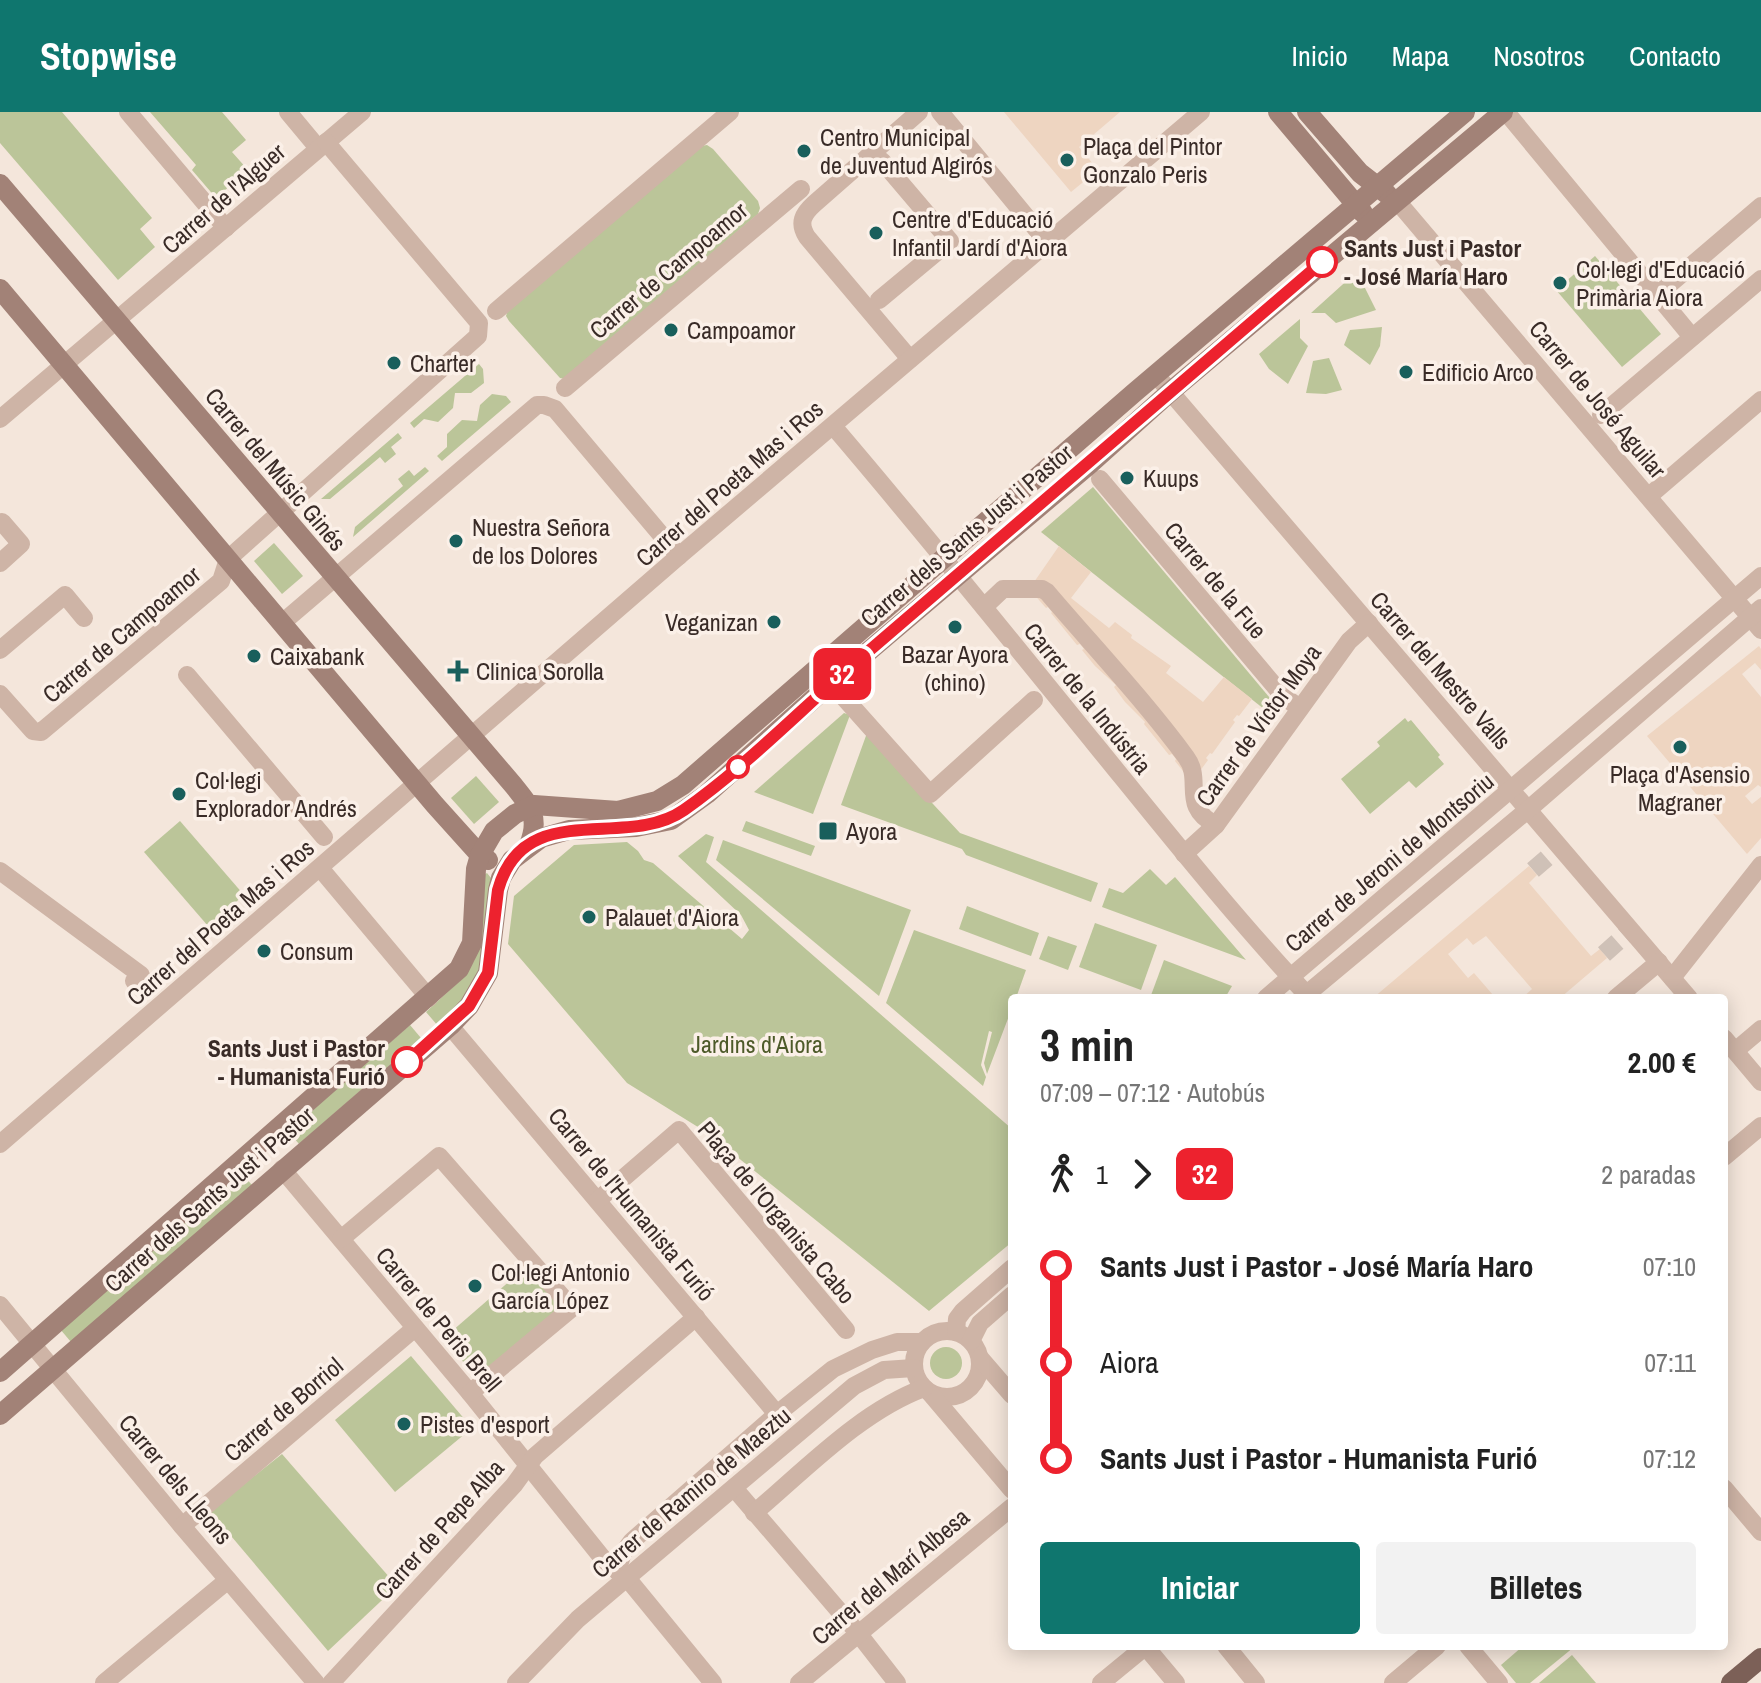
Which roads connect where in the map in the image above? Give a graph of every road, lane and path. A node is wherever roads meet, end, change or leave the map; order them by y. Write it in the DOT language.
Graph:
graph roads {
  1 [pos="128,112"];
  2 [pos="288,112"];
  3 [pos="362,112"];
  4 [pos="730,112"];
  5 [pos="919,112"];
  6 [pos="940,112"];
  7 [pos="1201,112"];
  8 [pos="1278,112"];
  9 [pos="1307,112"];
  10 [pos="1465,112"];
  11 [pos="1504,112"];
  12 [pos="322,145"];
  13 [pos="882,161"];
  14 [pos="0,184"];
  15 [pos="1377,187"];
  16 [pos="801,189"];
  17 [pos="1397,201"];
  18 [pos="1356,205"];
  19 [pos="1761,206"];
  20 [pos="1371,222"];
  21 [pos="226,228"];
  22 [pos="1047,242"];
  23 [pos="1761,279"];
  24 [pos="0,289"];
  25 [pos="1657,295"];
  26 [pos="879,300"];
  27 [pos="496,311"];
  28 [pos="116,320"];
  29 [pos="1692,337"];
  30 [pos="910,359"];
  31 [pos="64,364"];
  32 [pos="1156,375"];
  33 [pos="565,388"];
  34 [pos="1170,392"];
  35 [pos="1761,400"];
  36 [pos="1601,415"];
  37 [pos="0,419"];
  38 [pos="833,426"];
  39 [pos="1100,479"];
  40 [pos="1649,496"];
  41 [pos="279,512"];
  42 [pos="0,524"];
  43 [pos="679,556"];
  44 [pos="943,558"];
  45 [pos="228,559"];
  46 [pos="0,563"];
  47 [pos="958,575"];
  48 [pos="1761,576"];
  49 [pos="334,577"];
  50 [pos="1734,599"];
  51 [pos="984,607"];
  52 [pos="84,618"];
  53 [pos="1757,618"];
  54 [pos="282,623"];
  55 [pos="1369,623"];
  56 [pos="3,643"];
  57 [pos="187,675"];
  58 [pos="831,683"];
  59 [pos="0,694"];
  60 [pos="1034,700"];
  61 [pos="1300,708"];
  62 [pos="471,738"];
  63 [pos="418,784"];
  64 [pos="1512,789"];
  65 [pos="529,806"];
  66 [pos="1530,808"];
  67 [pos="1216,825"];
  68 [pos="324,837"];
  69 [pos="529,845"];
  70 [pos="1184,854"];
  71 [pos="480,855"];
  72 [pos="512,860"];
  73 [pos="1761,865"];
  74 [pos="320,868"];
  75 [pos="0,871"];
  76 [pos="1659,962"];
  77 [pos="1290,978"];
  78 [pos="1672,978"];
  79 [pos="138,985"];
  80 [pos="1271,994"];
  81 [pos="1303,994"];
  82 [pos="1310,994"];
  83 [pos="1621,994"];
  84 [pos="1686,994"];
  85 [pos="429,998"];
  86 [pos="450,1026"];
  87 [pos="1761,1029"];
  88 [pos="1729,1045"];
  89 [pos="1761,1082"];
  90 [pos="1761,1126"];
  91 [pos="0,1144"];
  92 [pos="261,1144"];
  93 [pos="1728,1154"];
  94 [pos="282,1169"];
  95 [pos="598,1200"];
  96 [pos="341,1239"];
  97 [pos="1008,1272"];
  98 [pos="1008,1298"];
  99 [pos="0,1305"];
  100 [pos="696,1317"];
  101 [pos="415,1328"];
  102 [pos="846,1330"];
  103 [pos="922,1342"];
  104 [pos="32,1344"];
  105 [pos="969,1344"];
  106 [pos="914,1368"];
  107 [pos="53,1369"];
  108 [pos="0,1372"];
  109 [pos="1008,1390"];
  110 [pos="927,1391"];
  111 [pos="470,1393"];
  112 [pos="777,1414"];
  113 [pos="0,1415"];
  114 [pos="527,1467"];
  115 [pos="1008,1485"];
  116 [pos="734,1488"];
  117 [pos="1728,1493"];
  118 [pos="1008,1510"];
  119 [pos="754,1513"];
  120 [pos="182,1526"];
  121 [pos="1761,1532"];
  122 [pos="622,1574"];
  123 [pos="228,1580"];
  124 [pos="858,1633"];
  125 [pos="1140,1650"];
  126 [pos="1148,1650"];
  127 [pos="1229,1650"];
  128 [pos="1432,1650"];
  129 [pos="1471,1650"];
  130 [pos="1761,1658"];
  131 [pos="104,1683"];
  132 [pos="316,1683"];
  133 [pos="331,1683"];
  134 [pos="516,1683"];
  135 [pos="713,1683"];
  136 [pos="799,1683"];
  137 [pos="897,1683"];
  138 [pos="1101,1683"];
  139 [pos="1176,1683"];
  140 [pos="1256,1683"];
  141 [pos="1393,1683"];
  142 [pos="1499,1683"];
  143 [pos="1731,1683"];
  1 -- 21 [label="street"];
  2 -- 12 [label="street"];
  3 -- 12 [label="street, Carrer de l'Alguer"];
  4 -- 27 [label="street"];
  5 -- 30 [label="street"];
  6 -- 22 [label="street"];
  7 -- 22 [label="street, Carrer del Poeta Mas i Ros"];
  8 -- 18 [label="street"];
  9 -- 15 [label="street"];
  10 -- 15 [label="street, Carrer dels Sants Just i Pastor"];
  11 -- 17 [label="street, Carrer dels Sants Just i Pastor"];
  11 -- 25 [label="street"];
  12 -- 21 [label="street, Carrer de l'Alguer"];
  12 -- 41 [label="street"];
  13 -- 26 [label="street"];
  14 -- 28 [label="street, Carrer del Músic Ginés"];
  15 -- 17 [label="street"];
  15 -- 18 [label="street, Carrer dels Sants Just i Pastor"];
  16 -- 33 [label="street, Carrer de Campoamor"];
  17 -- 20 [label="street, Carrer dels Sants Just i Pastor"];
  17 -- 40 [label="street, Carrer de José Aguilar"];
  18 -- 20 [label="street"];
  18 -- 32 [label="street, Carrer dels Sants Just i Pastor"];
  19 -- 25 [label="street"];
  20 -- 34 [label="street, Carrer dels Sants Just i Pastor"];
  21 -- 28 [label="street, Carrer de l'Alguer"];
  22 -- 30 [label="street, Carrer del Poeta Mas i Ros"];
  23 -- 29 [label="street"];
  24 -- 31 [label="street"];
  25 -- 29 [label="street"];
  28 -- 31 [label="street, Carrer de l'Alguer"];
  28 -- 41 [label="street, Carrer del Músic Ginés"];
  29 -- 36 [label="street"];
  30 -- 38 [label="street, Carrer del Poeta Mas i Ros"];
  31 -- 37 [label="street, Carrer de l'Alguer"];
  31 -- 45 [label="street"];
  32 -- 34 [label="street, Carrer del Mestre Valls"];
  32 -- 44 [label="street, Carrer dels Sants Just i Pastor"];
  34 -- 47 [label="street, Carrer dels Sants Just i Pastor"];
  34 -- 55 [label="street, Carrer del Mestre Valls"];
  35 -- 40 [label="street"];
  38 -- 43 [label="street, Carrer del Poeta Mas i Ros"];
  38 -- 44 [label="street, Carrer de la Indústria"];
  39 -- 61 [label="street, Carrer de la Fue"];
  40 -- 50 [label="street, Carrer de José Aguilar"];
  41 -- 45 [label="street, Carrer de Campoamor"];
  41 -- 49 [label="street, Carrer del Músic Ginés"];
  42 -- 46 [label="street"];
  43 -- 49 [label="street"];
  43 -- 62 [label="street, Carrer del Poeta Mas i Ros"];
  44 -- 47 [label="street, Carrer de la Indústria"];
  44 -- 65 [label="street, Carrer dels Sants Just i Pastor"];
  45 -- 54 [label="street"];
  45 -- 59 [label="street, Carrer de Campoamor"];
  47 -- 51 [label="street, Carrer de la Indústria"];
  47 -- 58 [label="street, Carrer dels Sants Just i Pastor"];
  48 -- 50 [label="street, Carrer de Jeroni de Montsoriu"];
  49 -- 54 [label="street"];
  49 -- 62 [label="street, Carrer del Músic Ginés"];
  50 -- 53 [label="street, Carrer de José Aguilar"];
  50 -- 64 [label="street, Carrer de Jeroni de Montsoriu"];
  51 -- 67 [label="street"];
  51 -- 70 [label="street, Carrer de la Indústria"];
  52 -- 56 [label="street"];
  53 -- 66 [label="street, Carrer de Jeroni de Montsoriu"];
  54 -- 63 [label="street"];
  55 -- 61 [label="street, Carrer de Víctor Moya"];
  55 -- 64 [label="street, Carrer del Mestre Valls"];
  57 -- 68 [label="street"];
  58 -- 60 [label="street"];
  58 -- 69 [label="street, Carrer dels Sants Just i Pastor"];
  61 -- 67 [label="street, Carrer de Víctor Moya"];
  62 -- 63 [label="street, Carrer del Poeta Mas i Ros"];
  62 -- 65 [label="street, Carrer del Músic Ginés"];
  63 -- 71 [label="street"];
  63 -- 74 [label="street, Carrer del Poeta Mas i Ros"];
  64 -- 66 [label="street, Carrer del Mestre Valls"];
  64 -- 77 [label="street, Carrer de Jeroni de Montsoriu"];
  65 -- 69 [label="street"];
  65 -- 71 [label="street, Carrer dels Sants Just i Pastor"];
  66 -- 76 [label="street, Carrer del Mestre Valls"];
  66 -- 82 [label="street, Carrer de Jeroni de Montsoriu"];
  67 -- 70 [label="street, Carrer de Víctor Moya"];
  69 -- 72 [label="street, Carrer dels Sants Just i Pastor"];
  70 -- 77 [label="street, Carrer de la Indústria"];
  71 -- 72 [label="street"];
  71 -- 85 [label="street, Carrer dels Sants Just i Pastor"];
  72 -- 86 [label="street, Carrer dels Sants Just i Pastor"];
  73 -- 78 [label="street"];
  74 -- 85 [label="street"];
  74 -- 91 [label="street, Carrer del Poeta Mas i Ros"];
  75 -- 79 [label="street"];
  76 -- 78 [label="street, Carrer del Mestre Valls"];
  76 -- 83 [label="street"];
  77 -- 80 [label="street, Carrer de Jeroni de Montsoriu"];
  77 -- 81 [label="street, Carrer de la Indústria"];
  78 -- 84 [label="street, Carrer del Mestre Valls"];
  85 -- 92 [label="street, Carrer dels Sants Just i Pastor"];
  86 -- 94 [label="street, Carrer dels Sants Just i Pastor"];
  86 -- 95 [label="street, Carrer de l'Humanista Furió"];
  87 -- 88 [label="street"];
  88 -- 89 [label="street"];
  90 -- 93 [label="street"];
  92 -- 94 [label="street"];
  92 -- 104 [label="street, Carrer dels Sants Just i Pastor"];
  94 -- 96 [label="street, Carrer de Peris Brell"];
  94 -- 107 [label="street, Carrer dels Sants Just i Pastor"];
  95 -- 100 [label="street, Carrer de l'Humanista Furió"];
  95 -- 102 [label="street, Plaça de l'Organista Cabo"];
  96 -- 101 [label="street, Carrer de Peris Brell"];
  96 -- 111 [label="street"];
  97 -- 105 [label="street"];
  98 -- 105 [label="street"];
  99 -- 104 [label="street, Carrer dels Lleons"];
  100 -- 112 [label="street, Carrer de l'Humanista Furió"];
  100 -- 114 [label="street, Carrer de Pepe Alba"];
  101 -- 111 [label="street, Carrer de Peris Brell"];
  101 -- 120 [label="street, Carrer de Borriol"];
  103 -- 105 [label="street"];
  103 -- 106 [label="street"];
  103 -- 112 [label="street, Carrer de Ramiro de Maeztu"];
  104 -- 107 [label="street, Carrer dels Lleons"];
  104 -- 108 [label="street, Carrer dels Sants Just i Pastor"];
  105 -- 109 [label="street"];
  105 -- 110 [label="street"];
  106 -- 110 [label="street"];
  106 -- 116 [label="street, Carrer de Ramiro de Maeztu"];
  107 -- 113 [label="street, Carrer dels Sants Just i Pastor"];
  107 -- 120 [label="street, Carrer dels Lleons"];
  110 -- 115 [label="street"];
  110 -- 119 [label="street"];
  111 -- 114 [label="street, Carrer de Peris Brell"];
  112 -- 122 [label="street, Carrer de Ramiro de Maeztu"];
  114 -- 122 [label="street, Carrer de Peris Brell"];
  114 -- 133 [label="street, Carrer de Pepe Alba"];
  116 -- 119 [label="street"];
  116 -- 122 [label="street, Carrer de Ramiro de Maeztu"];
  117 -- 121 [label="street"];
  118 -- 124 [label="street, Carrer del Marí Albesa"];
  119 -- 124 [label="street"];
  120 -- 123 [label="street, Carrer dels Lleons"];
  122 -- 134 [label="street, Carrer de Ramiro de Maeztu"];
  122 -- 135 [label="street, Carrer de Peris Brell"];
  123 -- 131 [label="street"];
  123 -- 132 [label="street, Carrer dels Lleons"];
  124 -- 136 [label="street, Carrer del Marí Albesa"];
  124 -- 137 [label="street"];
  125 -- 138 [label="street"];
  126 -- 139 [label="street"];
  127 -- 140 [label="street"];
  128 -- 141 [label="street"];
  129 -- 142 [label="street"];
  130 -- 143 [label="main road"];
}
